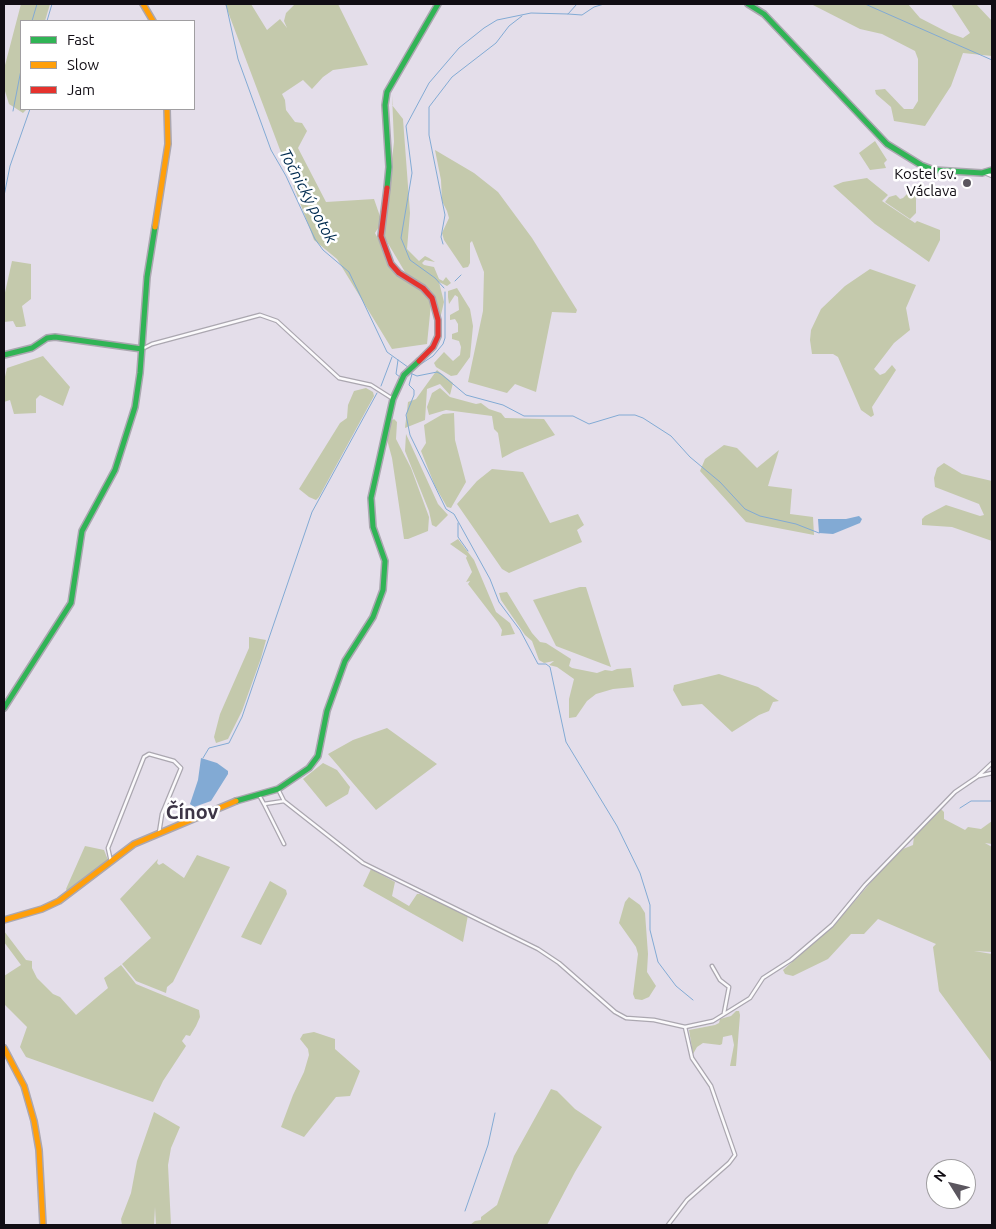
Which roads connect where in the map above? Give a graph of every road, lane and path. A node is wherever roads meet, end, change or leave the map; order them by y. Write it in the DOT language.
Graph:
graph roads {
  1 [pos="144,4"];
  2 [pos="438,4"];
  3 [pos="748,4"];
  4 [pos="152,20"];
  5 [pos="167,110"];
  6 [pos="992,170"];
  7 [pos="985,173"];
  8 [pos="992,176"];
  9 [pos="142,349"];
  10 [pos="4,355"];
  11 [pos="393,399"];
  12 [pos="4,708"];
  13 [pos="992,762"];
  14 [pos="992,773"];
  15 [pos="977,777"];
  16 [pos="278,789"];
  17 [pos="259,795"];
  18 [pos="284,801"];
  19 [pos="264,804"];
  20 [pos="159,832"];
  21 [pos="284,844"];
  22 [pos="111,862"];
  23 [pos="4,920"];
  24 [pos="712,966"];
  25 [pos="723,1014"];
  26 [pos="685,1027"];
  27 [pos="4,1048"];
  28 [pos="43,1225"];
  29 [pos="668,1225"];
  1 -- 4 [label="street"];
  2 -- 11 [label="street"];
  3 -- 7 [label="street"];
  5 -- 9 [label="street"];
  6 -- 7 [label="street"];
  7 -- 8 [label="street"];
  9 -- 10 [label="street"];
  9 -- 11 [label="street"];
  9 -- 12 [label="street"];
  11 -- 16 [label="street"];
  13 -- 15 [label="street"];
  14 -- 15 [label="street"];
  15 -- 25 [label="street"];
  16 -- 17 [label="street"];
  16 -- 18 [label="street"];
  17 -- 19 [label="street"];
  17 -- 20 [label="street"];
  18 -- 19 [label="street"];
  18 -- 26 [label="street"];
  19 -- 21 [label="street"];
  20 -- 22 [label="street"];
  20 -- 22 [label="street"];
  22 -- 23 [label="street"];
  24 -- 25 [label="street"];
  25 -- 26 [label="street"];
  26 -- 29 [label="street"];
  27 -- 28 [label="street"];
}
